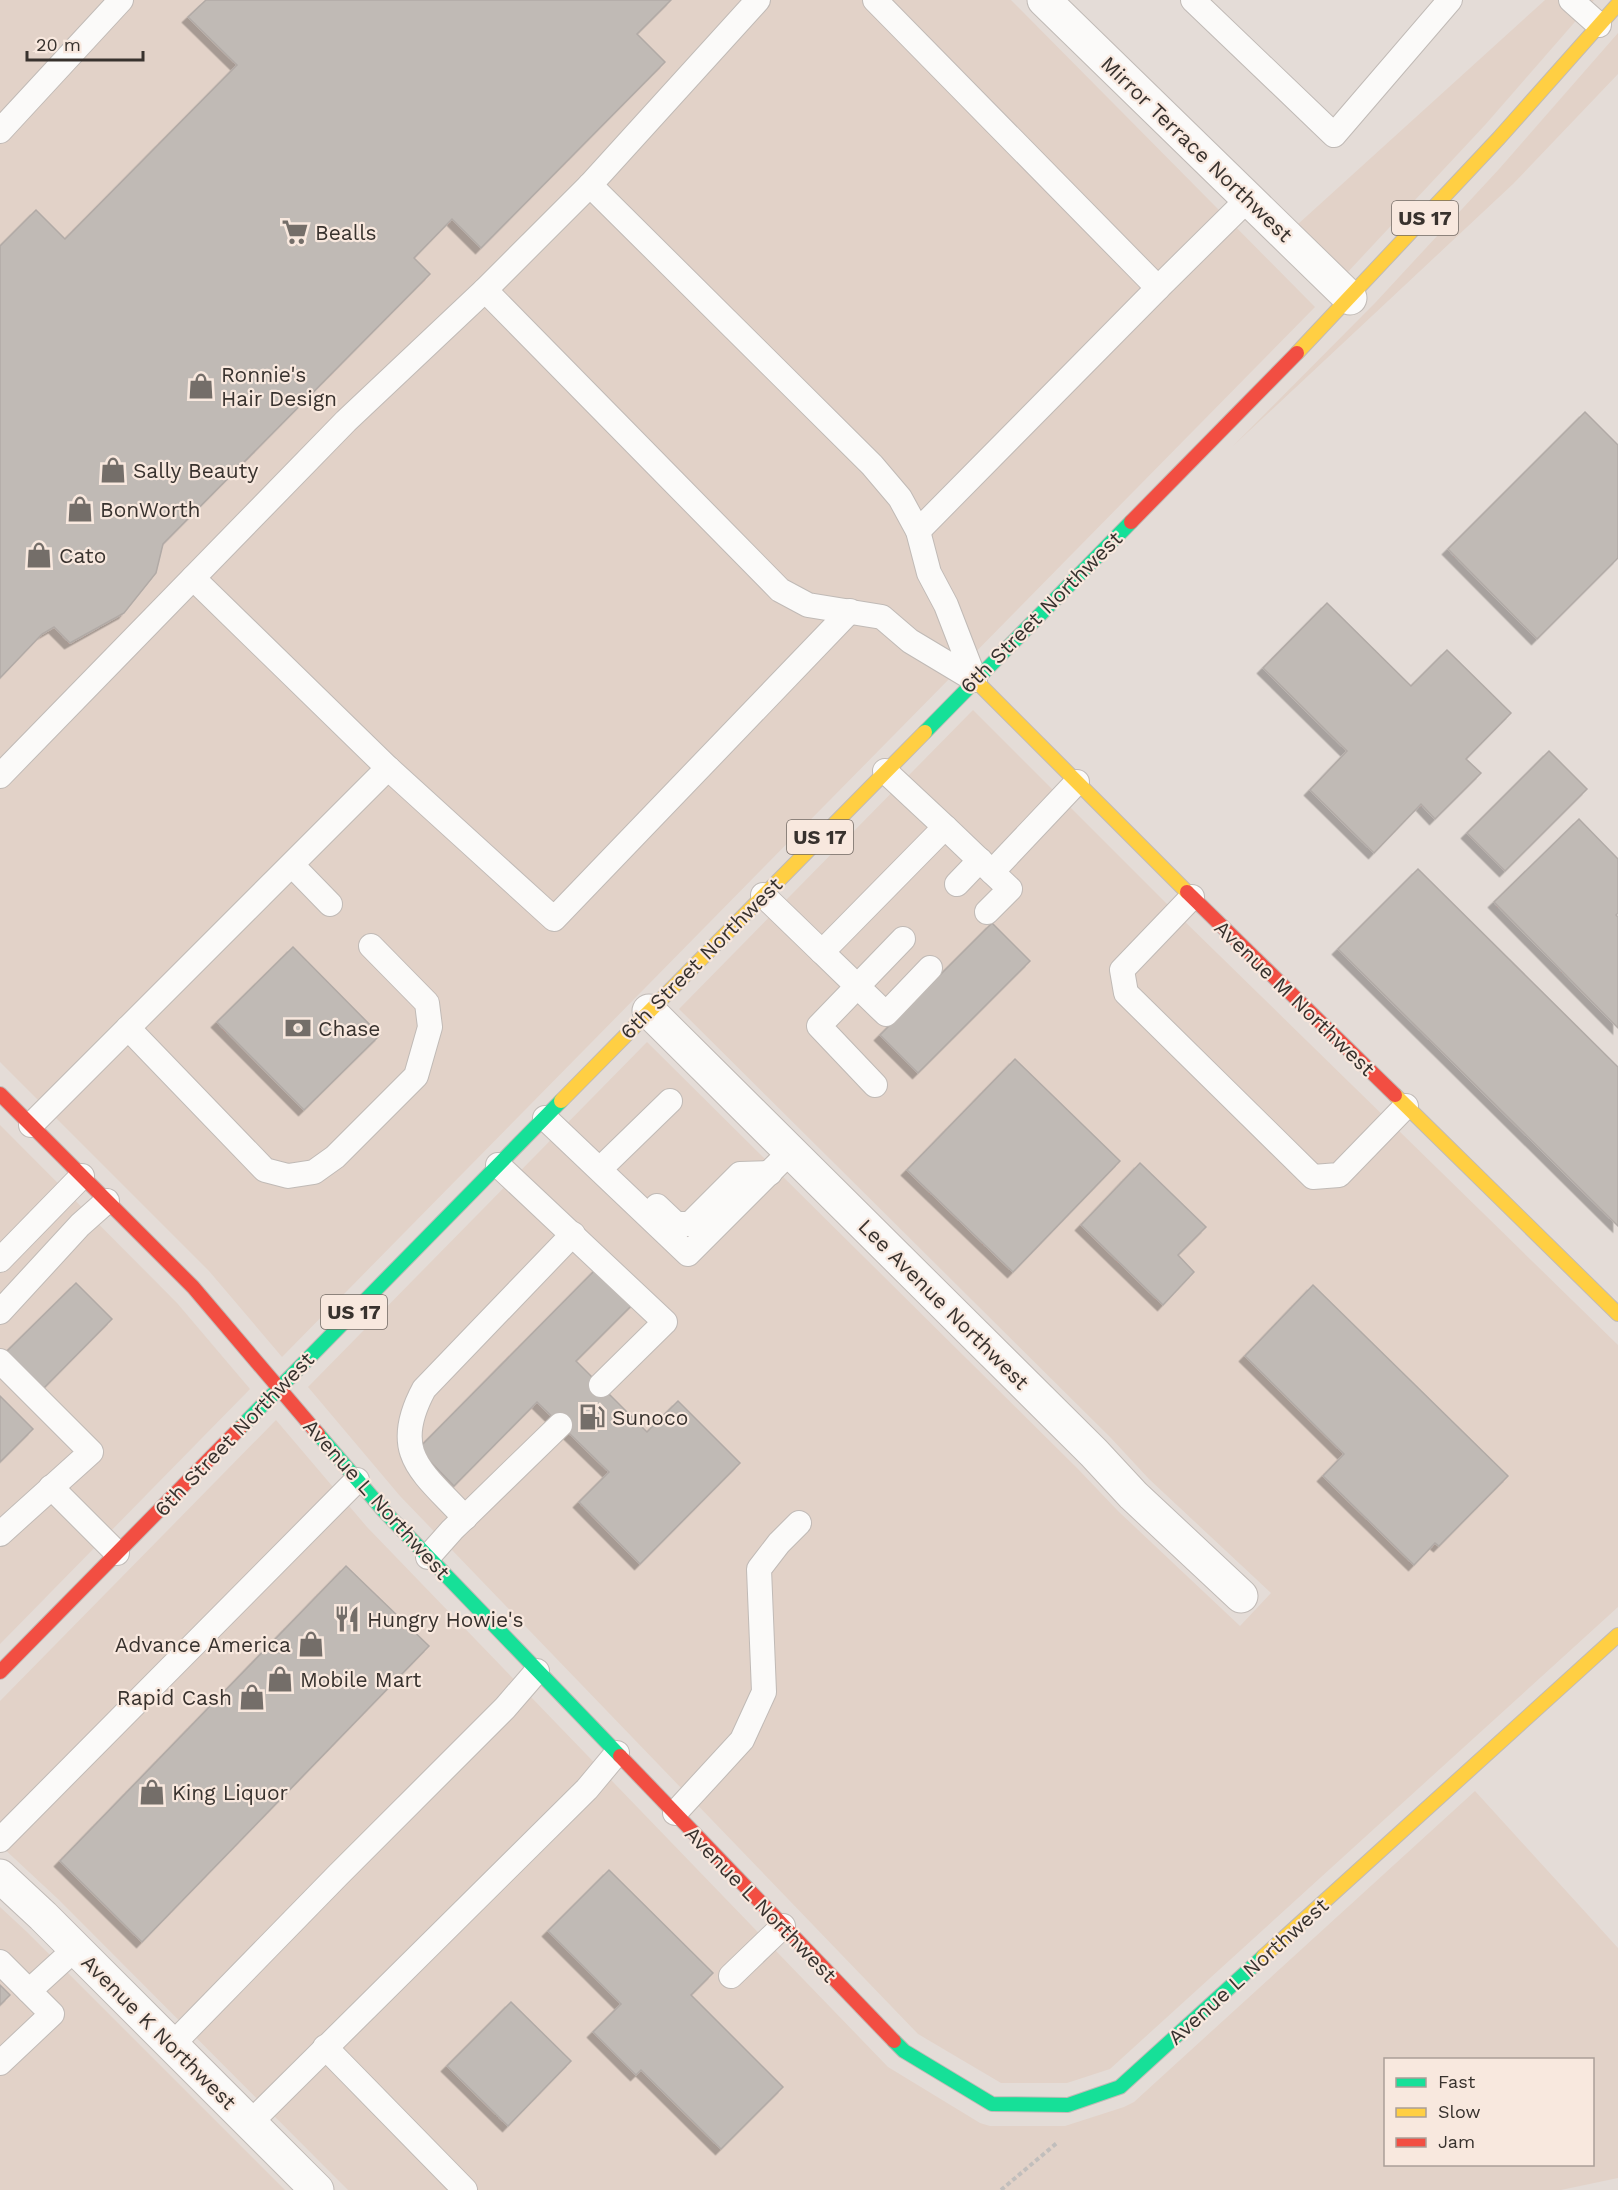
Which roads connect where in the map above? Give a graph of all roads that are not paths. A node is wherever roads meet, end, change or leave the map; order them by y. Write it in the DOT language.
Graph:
graph roads {
  1 [pos="121,0"];
  2 [pos="758,0"];
  3 [pos="875,0"];
  4 [pos="1193,0"];
  5 [pos="1450,0"];
  6 [pos="1571,0"];
  7 [pos="1046,1"];
  8 [pos="1618,4"];
  9 [pos="1599,25"];
  10 [pos="0,131"];
  11 [pos="590,185"];
  12 [pos="1247,200"];
  13 [pos="1158,288"];
  14 [pos="485,290"];
  15 [pos="1350,298"];
  16 [pos="918,531"];
  17 [pos="193,578"];
  18 [pos="850,611"];
  19 [pos="975,680"];
  20 [pos="388,768"];
  21 [pos="885,771"];
  22 [pos="0,776"];
  23 [pos="1077,782"];
  24 [pos="945,827"];
  25 [pos="292,865"];
  26 [pos="986,866"];
  27 [pos="957,884"];
  28 [pos="763,895"];
  29 [pos="1192,897"];
  30 [pos="330,904"];
  31 [pos="987,912"];
  32 [pos="903,939"];
  33 [pos="372,946"];
  34 [pos="822,952"];
  35 [pos="930,968"];
  36 [pos="858,985"];
  37 [pos="649,1011"];
  38 [pos="128,1028"];
  39 [pos="875,1084"];
  40 [pos="0,1094"];
  41 [pos="670,1101"];
  42 [pos="1406,1106"];
  43 [pos="544,1118"];
  44 [pos="31,1125"];
  45 [pos="780,1163"];
  46 [pos="498,1165"];
  47 [pos="603,1173"];
  48 [pos="82,1176"];
  49 [pos="107,1201"];
  50 [pos="573,1234"];
  51 [pos="0,1260"];
  52 [pos="0,1312"];
  53 [pos="1618,1314"];
  54 [pos="0,1361"];
  55 [pos="601,1385"];
  56 [pos="280,1388"];
  57 [pos="560,1425"];
  58 [pos="357,1480"];
  59 [pos="51,1487"];
  60 [pos="465,1518"];
  61 [pos="799,1523"];
  62 [pos="0,1534"];
  63 [pos="117,1553"];
  64 [pos="428,1557"];
  65 [pos="1241,1596"];
  66 [pos="1618,1635"];
  67 [pos="537,1671"];
  68 [pos="0,1672"];
  69 [pos="617,1754"];
  70 [pos="675,1813"];
  71 [pos="0,1840"];
  72 [pos="0,1876"];
  73 [pos="783,1926"];
  74 [pos="75,1949"];
  75 [pos="0,1962"];
  76 [pos="730,1976"];
  77 [pos="29,1991"];
  78 [pos="171,2046"];
  79 [pos="325,2048"];
  80 [pos="0,2063"];
  81 [pos="250,2123"];
  82 [pos="317,2190"];
  83 [pos="465,2190"];
  1 -- 10 [label="lane"];
  2 -- 11 [label="lane"];
  3 -- 13 [label="lane"];
  4 -- 5 [label="lane"];
  6 -- 9 [label="lane"];
  7 -- 12 [label="street, Mirror Terrace Northwest"];
  8 -- 9 [label="main road, 6th Street Northwest / US 17"];
  9 -- 15 [label="main road, 6th Street Northwest / US 17"];
  11 -- 14 [label="lane"];
  11 -- 16 [label="lane"];
  12 -- 13 [label="lane"];
  12 -- 15 [label="street, Mirror Terrace Northwest"];
  13 -- 16 [label="lane"];
  14 -- 17 [label="lane"];
  14 -- 18 [label="lane"];
  15 -- 19 [label="main road, 6th Street Northwest / US 17"];
  16 -- 19 [label="lane"];
  17 -- 20 [label="lane"];
  17 -- 22 [label="lane"];
  18 -- 19 [label="lane"];
  18 -- 20 [label="lane"];
  19 -- 21 [label="main road, 6th Street Northwest / US 17"];
  19 -- 23 [label="main road, Avenue M Northwest"];
  20 -- 25 [label="lane"];
  21 -- 24 [label="lane"];
  21 -- 28 [label="main road, 6th Street Northwest / US 17"];
  23 -- 26 [label="lane"];
  23 -- 29 [label="main road, Avenue M Northwest"];
  24 -- 26 [label="lane"];
  24 -- 34 [label="lane"];
  25 -- 30 [label="lane"];
  25 -- 38 [label="lane"];
  26 -- 27 [label="lane"];
  26 -- 31 [label="lane"];
  28 -- 34 [label="lane"];
  28 -- 37 [label="main road, 6th Street Northwest / US 17"];
  29 -- 42 [label="main road, Avenue M Northwest"];
  29 -- 42 [label="lane"];
  32 -- 36 [label="lane"];
  33 -- 38 [label="lane"];
  34 -- 36 [label="lane"];
  35 -- 36 [label="lane"];
  36 -- 39 [label="lane"];
  37 -- 43 [label="main road, 6th Street Northwest / US 17"];
  37 -- 45 [label="street, Lee Avenue Northwest"];
  38 -- 44 [label="lane"];
  40 -- 44 [label="main road, Avenue L Northwest"];
  41 -- 47 [label="lane"];
  42 -- 53 [label="main road, Avenue M Northwest"];
  43 -- 46 [label="main road, 6th Street Northwest / US 17"];
  43 -- 47 [label="lane"];
  44 -- 48 [label="main road, Avenue L Northwest"];
  45 -- 47 [label="lane"];
  45 -- 65 [label="street, Lee Avenue Northwest"];
  46 -- 50 [label="lane"];
  46 -- 56 [label="main road, 6th Street Northwest / US 17"];
  48 -- 49 [label="main road, Avenue L Northwest"];
  48 -- 51 [label="lane"];
  49 -- 52 [label="lane"];
  49 -- 56 [label="main road, Avenue L Northwest"];
  50 -- 55 [label="lane"];
  50 -- 60 [label="lane"];
  54 -- 59 [label="lane"];
  56 -- 58 [label="main road, Avenue L Northwest"];
  56 -- 63 [label="main road, 6th Street Northwest / US 17"];
  57 -- 60 [label="lane"];
  58 -- 64 [label="main road, Avenue L Northwest"];
  58 -- 71 [label="lane"];
  59 -- 62 [label="lane"];
  59 -- 63 [label="lane"];
  60 -- 64 [label="lane"];
  61 -- 70 [label="lane"];
  63 -- 68 [label="main road, 6th Street Northwest / US 17"];
  64 -- 67 [label="main road, Avenue L Northwest"];
  66 -- 73 [label="main road, Avenue L Northwest"];
  67 -- 69 [label="main road, Avenue L Northwest"];
  67 -- 78 [label="lane"];
  69 -- 70 [label="main road, Avenue L Northwest"];
  69 -- 79 [label="lane"];
  70 -- 73 [label="main road, Avenue L Northwest"];
  72 -- 74 [label="street, Avenue K Northwest"];
  73 -- 76 [label="lane"];
  74 -- 77 [label="lane"];
  74 -- 78 [label="street, Avenue K Northwest"];
  75 -- 77 [label="lane"];
  77 -- 80 [label="lane"];
  78 -- 81 [label="street, Avenue K Northwest"];
  79 -- 81 [label="lane"];
  79 -- 83 [label="lane"];
  81 -- 82 [label="street, Avenue K Northwest"];
}
